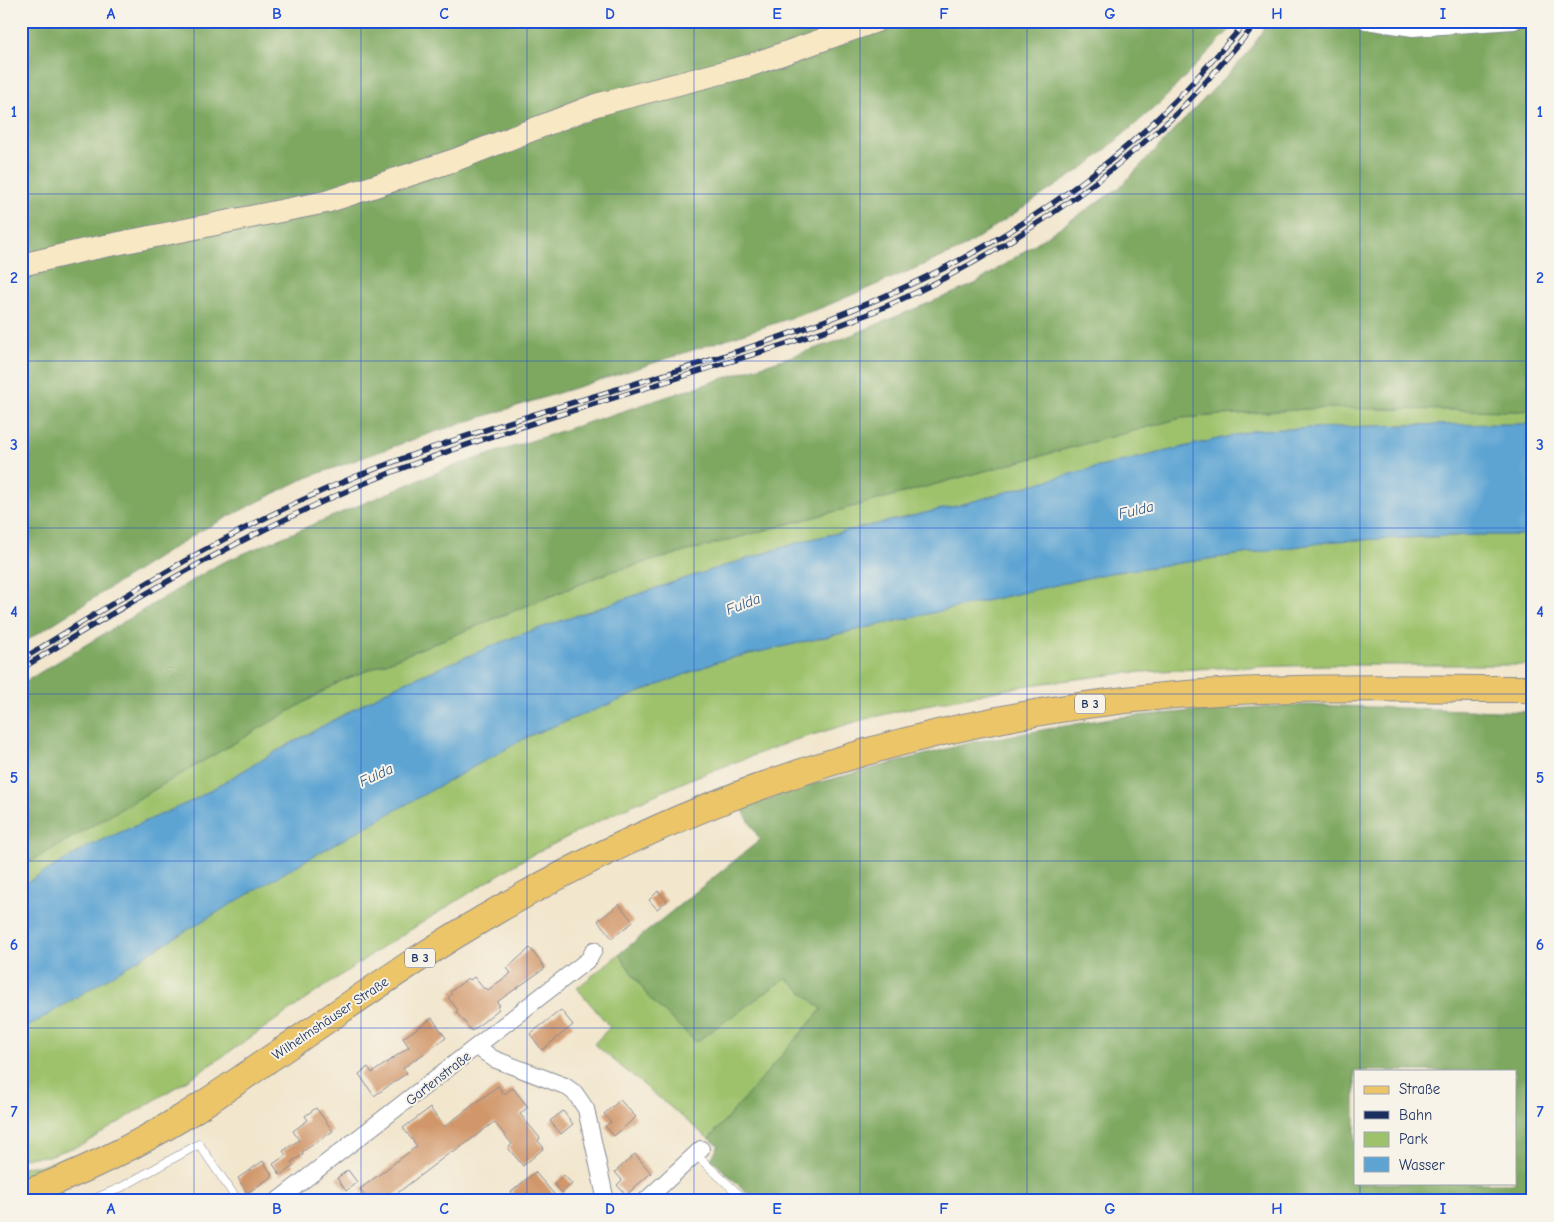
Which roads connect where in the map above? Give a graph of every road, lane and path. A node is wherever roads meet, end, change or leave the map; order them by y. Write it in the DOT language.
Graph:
graph roads {
  1 [pos="876,21"];
  2 [pos="1366,21"];
  3 [pos="1514,21"];
  4 [pos="21,265"];
  5 [pos="1533,689"];
  6 [pos="594,950"];
  7 [pos="478,1047"];
  8 [pos="698,1152"];
  9 [pos="21,1195"];
  10 [pos="89,1201"];
  11 [pos="238,1201"];
  12 [pos="277,1201"];
  13 [pos="606,1201"];
  14 [pos="645,1201"];
  15 [pos="746,1201"];
  1 -- 4 [label="street"];
  2 -- 3 [label="street"];
  5 -- 9 [label="main road, Wilhelmshäuser Straße / B 3"];
  6 -- 7 [label="street, Gartenstraße"];
  7 -- 12 [label="street, Gartenstraße"];
  7 -- 13 [label="street"];
  8 -- 14 [label="street"];
  8 -- 15 [label="lane"];
  10 -- 11 [label="lane"];
}
